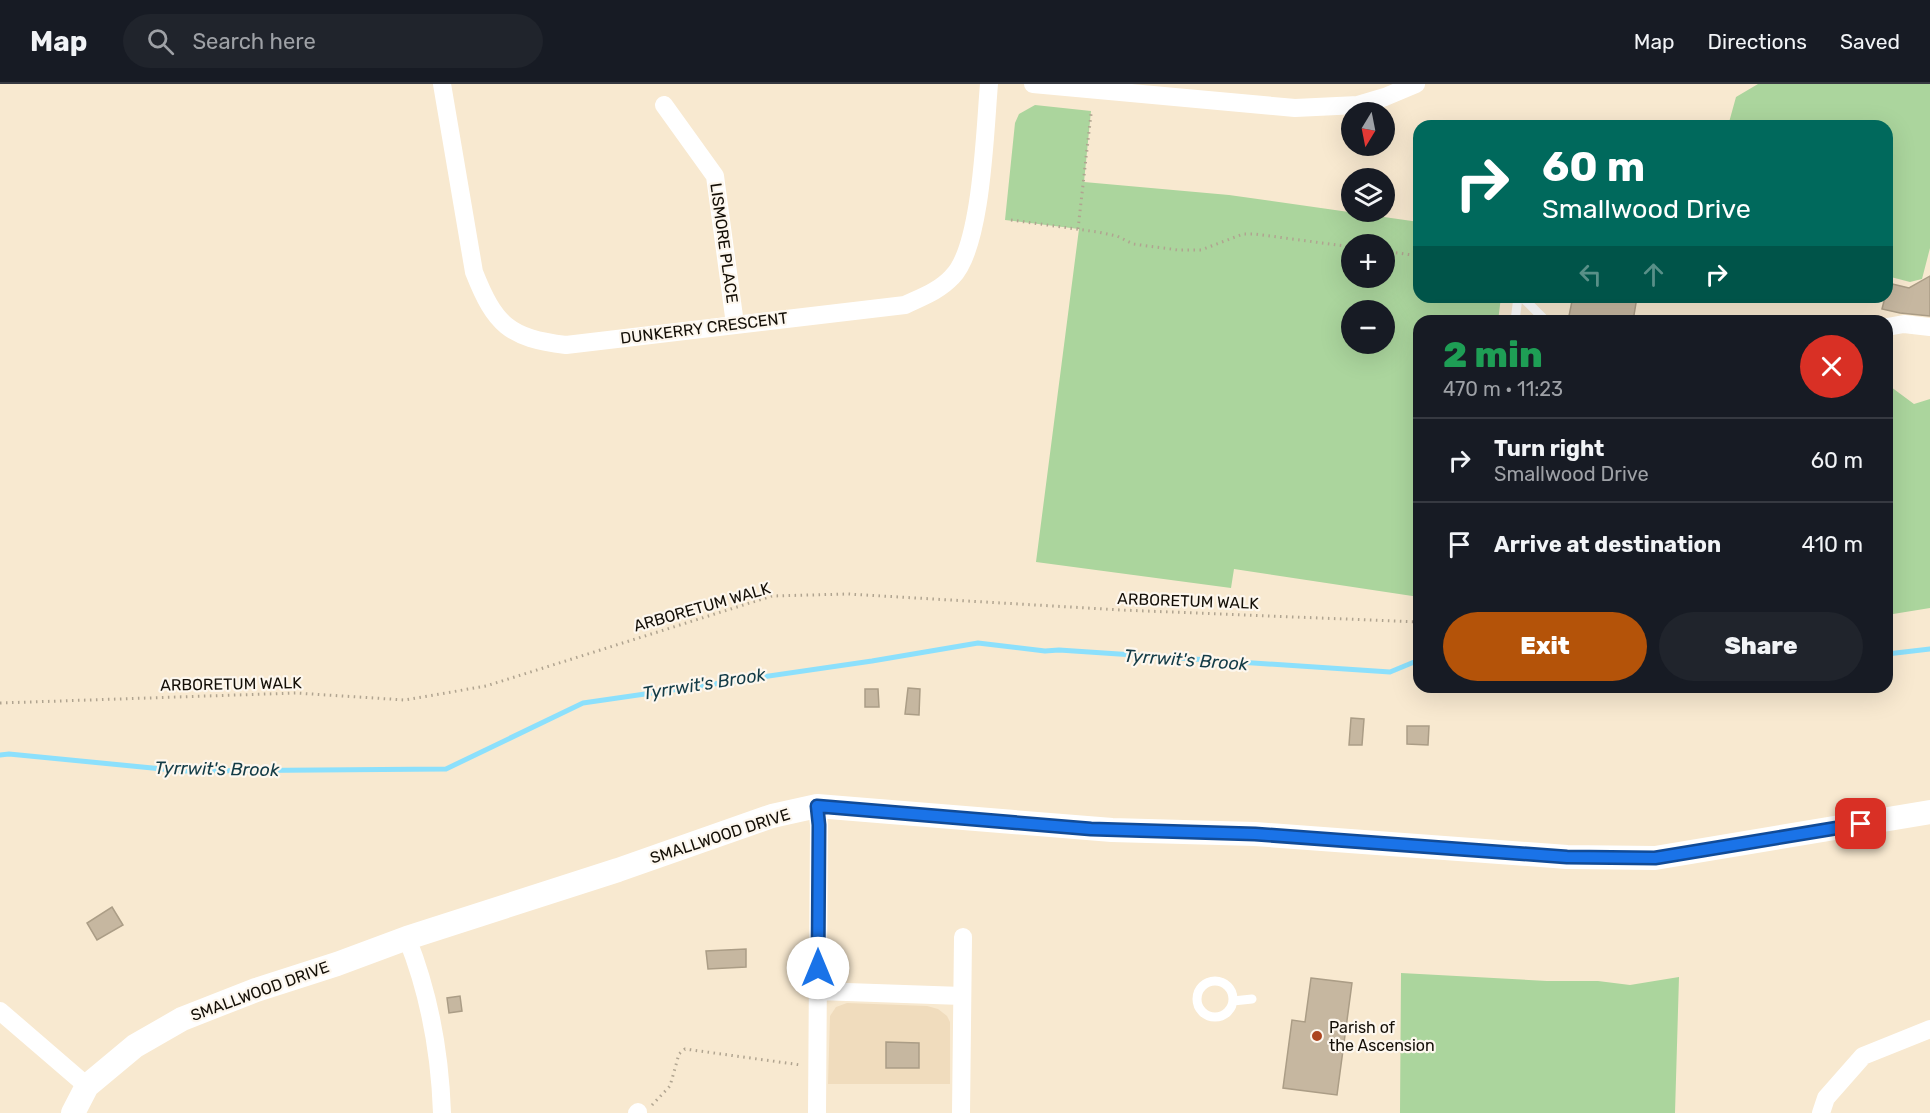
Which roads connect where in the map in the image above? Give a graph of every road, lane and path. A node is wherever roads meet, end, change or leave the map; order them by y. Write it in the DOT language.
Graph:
graph roads {
  1 [pos="442,84"];
  2 [pos="989,84"];
  3 [pos="1033,84"];
  4 [pos="1416,84"];
  5 [pos="664,105"];
  6 [pos="1091,114"];
  7 [pos="1011,220"];
  8 [pos="1078,229"];
  9 [pos="1341,246"];
  10 [pos="1395,253"];
  11 [pos="1413,255"];
  12 [pos="1526,303"];
  13 [pos="1540,315"];
  14 [pos="735,324"];
  15 [pos="1893,326"];
  16 [pos="1930,327"];
  17 [pos="1413,622"];
  18 [pos="0,703"];
  19 [pos="817,806"];
  20 [pos="1930,812"];
  21 [pos="963,937"];
  22 [pos="407,938"];
  23 [pos="818,991"];
  24 [pos="962,996"];
  25 [pos="1251,999"];
  26 [pos="1233,1001"];
  27 [pos="0,1011"];
  28 [pos="1930,1029"];
  29 [pos="817,1068"];
  30 [pos="87,1086"];
  31 [pos="73,1113"];
  32 [pos="442,1113"];
  33 [pos="638,1113"];
  34 [pos="817,1113"];
  35 [pos="961,1113"];
  36 [pos="1821,1113"];
  1 -- 14 [label="street, DUNKERRY CRESCENT"];
  2 -- 14 [label="street, DUNKERRY CRESCENT"];
  3 -- 4 [label="street"];
  5 -- 14 [label="street, LISMORE PLACE"];
  6 -- 8 [label="path"];
  7 -- 8 [label="path"];
  8 -- 9 [label="path"];
  10 -- 11 [label="path"];
  12 -- 13 [label="lane"];
  15 -- 16 [label="street"];
  17 -- 18 [label="path, ARBORETUM WALK"];
  19 -- 20 [label="street, SMALLWOOD DRIVE"];
  19 -- 22 [label="street, SMALLWOOD DRIVE"];
  19 -- 23 [label="street"];
  21 -- 24 [label="street"];
  22 -- 30 [label="street, SMALLWOOD DRIVE"];
  22 -- 32 [label="street"];
  23 -- 24 [label="street"];
  23 -- 29 [label="street"];
  24 -- 35 [label="street"];
  25 -- 26 [label="lane"];
  27 -- 30 [label="street"];
  28 -- 36 [label="street"];
  29 -- 33 [label="path"];
  29 -- 34 [label="street"];
  30 -- 31 [label="street, SMALLWOOD DRIVE"];
}
